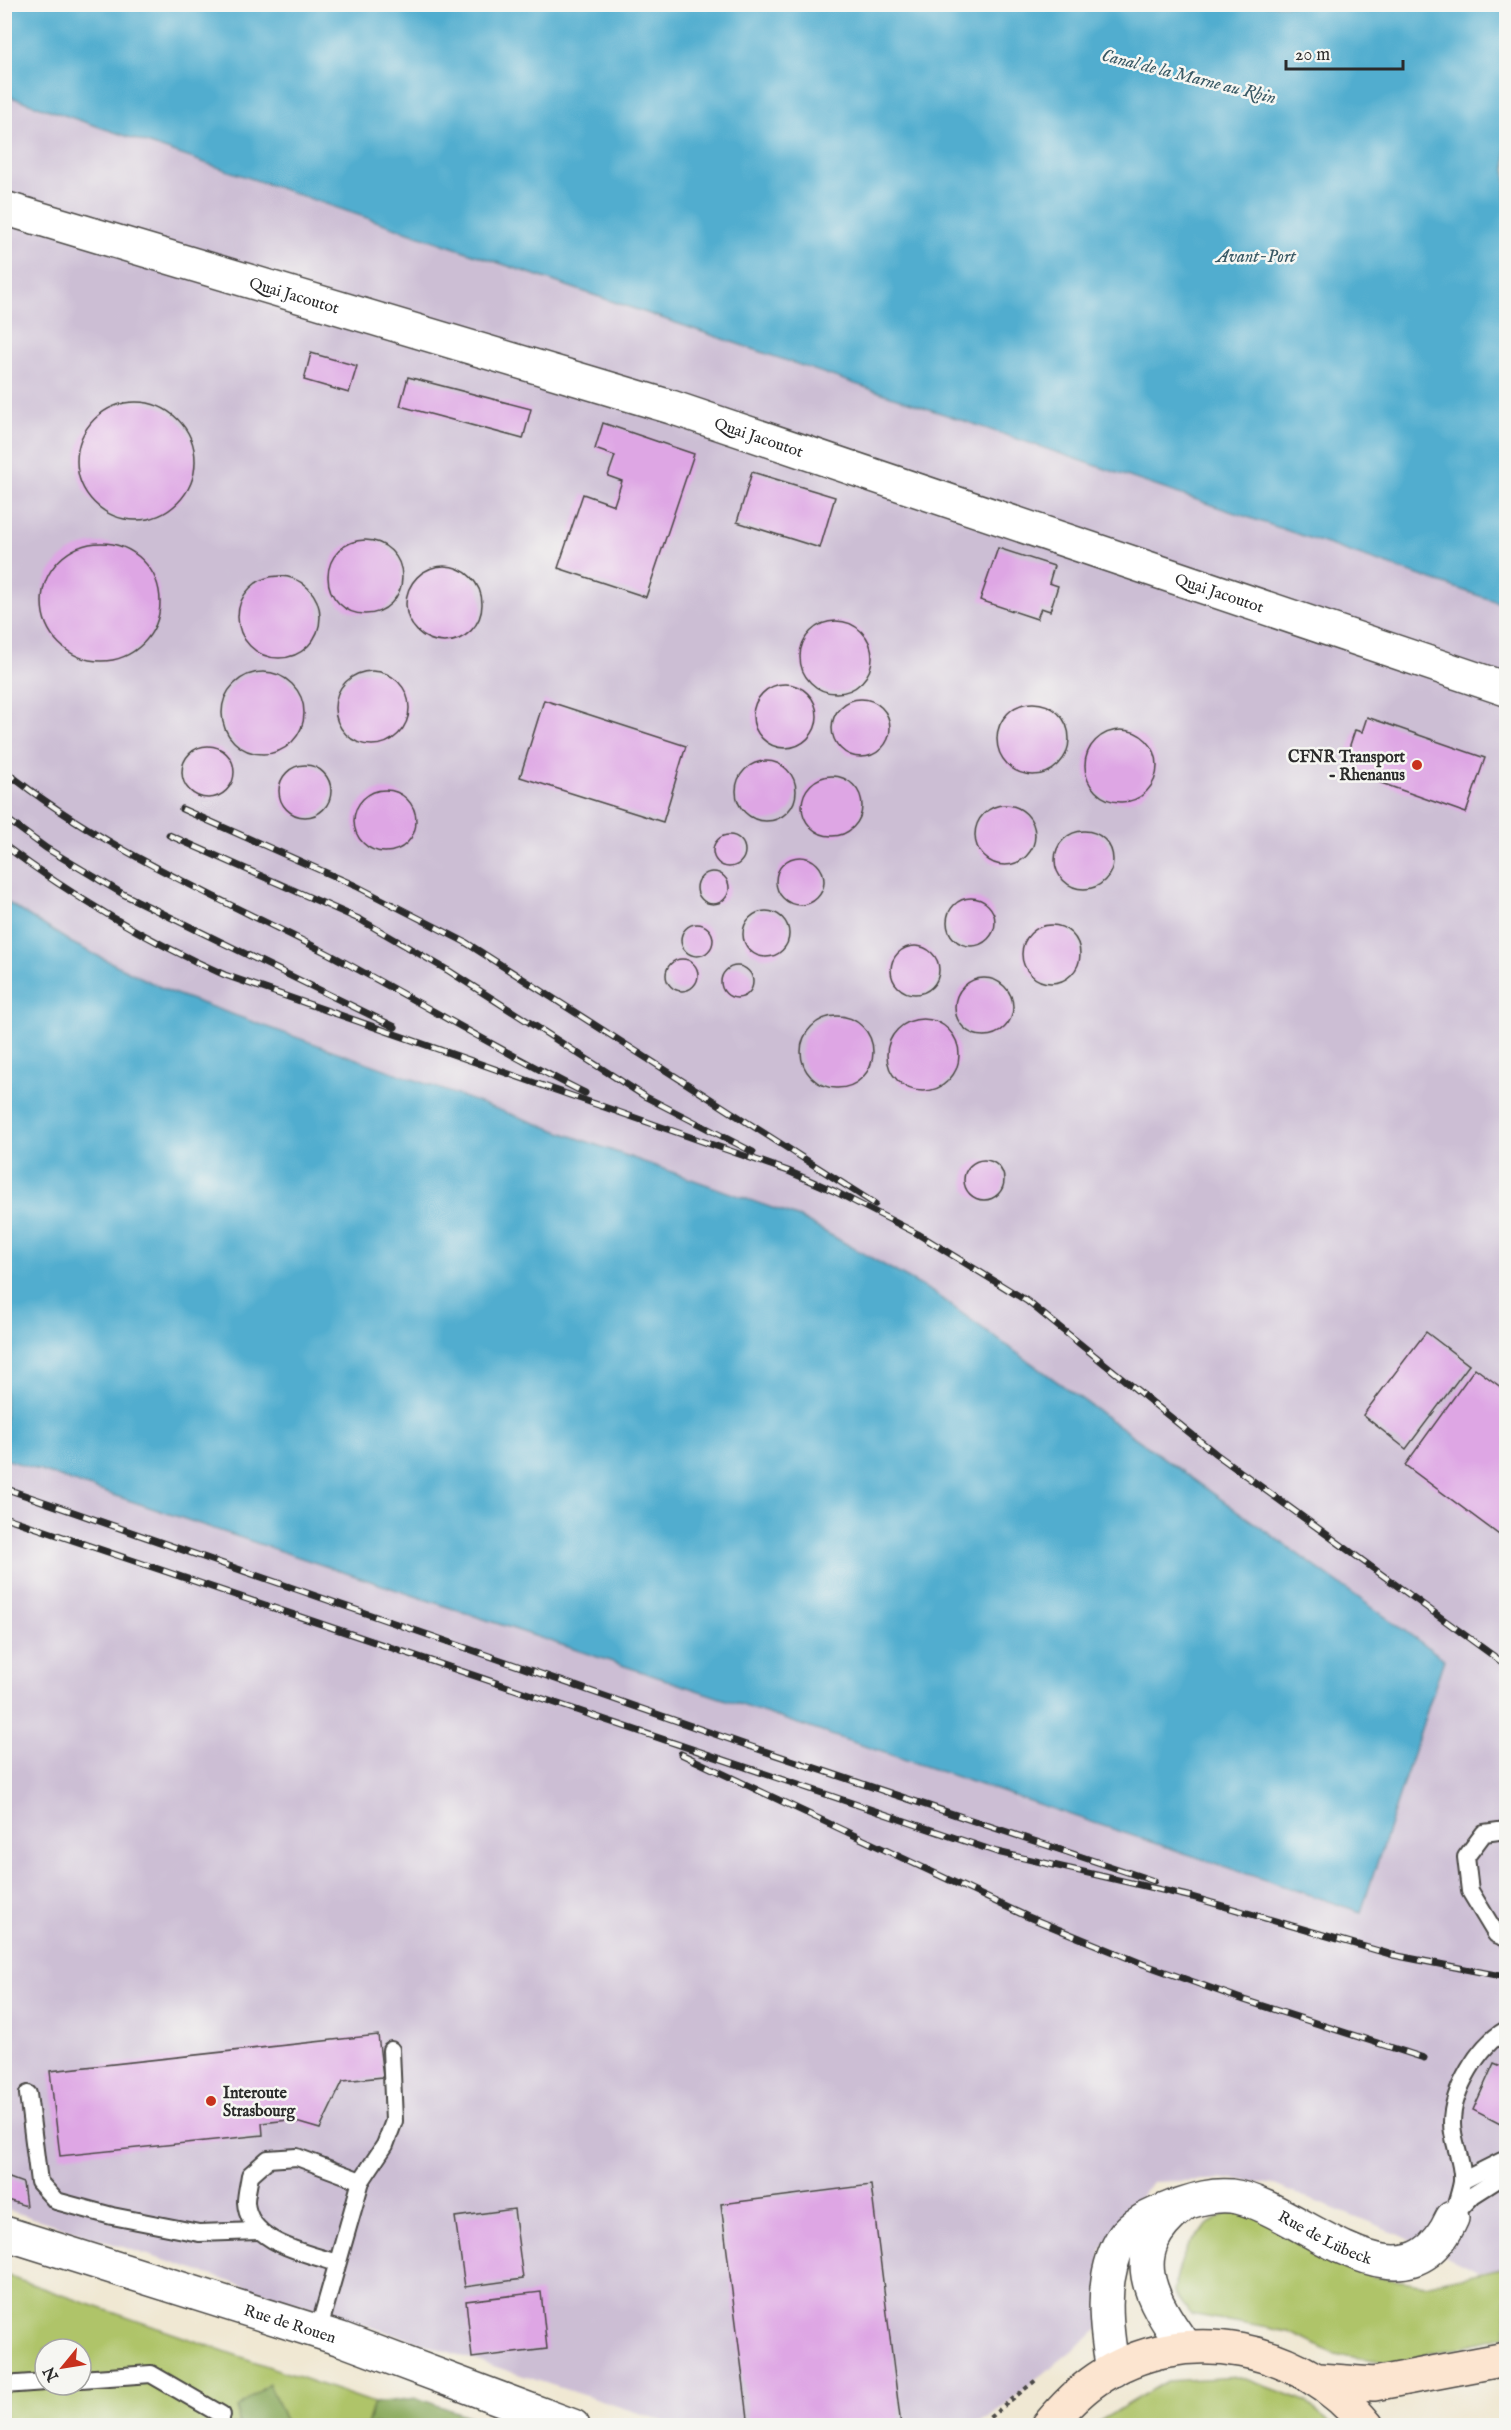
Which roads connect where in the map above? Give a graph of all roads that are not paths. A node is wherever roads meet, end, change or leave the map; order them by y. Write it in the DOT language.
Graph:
graph roads {
  1 [pos="4,208"];
  2 [pos="1506,689"];
  3 [pos="1506,1830"];
  4 [pos="1506,1938"];
  5 [pos="1506,2030"];
  6 [pos="391,2050"];
  7 [pos="28,2094"];
  8 [pos="1506,2159"];
  9 [pos="1506,2174"];
  10 [pos="361,2181"];
  11 [pos="1462,2181"];
  12 [pos="1185,2204"];
  13 [pos="1452,2218"];
  14 [pos="258,2231"];
  15 [pos="4,2232"];
  16 [pos="338,2264"];
  17 [pos="318,2332"];
  18 [pos="1185,2347"];
  19 [pos="1506,2359"];
  20 [pos="1113,2370"];
  21 [pos="93,2378"];
  22 [pos="1318,2379"];
  23 [pos="33,2383"];
  24 [pos="4,2385"];
  25 [pos="222,2415"];
  26 [pos="573,2426"];
  27 [pos="1048,2426"];
  28 [pos="1367,2426"];
  1 -- 2 [label="street, Quai Jacoutot"];
  3 -- 4 [label="lane"];
  5 -- 11 [label="lane"];
  6 -- 10 [label="lane"];
  7 -- 14 [label="lane"];
  8 -- 11 [label="lane"];
  9 -- 13 [label="lane"];
  10 -- 14 [label="lane"];
  10 -- 16 [label="lane"];
  11 -- 13 [label="lane"];
  12 -- 13 [label="street, Rue de Lübeck"];
  12 -- 18 [label="street, Rue de Lübeck"];
  12 -- 20 [label="street, Rue de Lübeck"];
  14 -- 16 [label="lane"];
  15 -- 17 [label="street, Rue de Rouen"];
  16 -- 17 [label="lane"];
  17 -- 26 [label="street, Rue de Rouen"];
  18 -- 20 [label="main road"];
  18 -- 22 [label="main road"];
  19 -- 22 [label="main road"];
  20 -- 27 [label="main road"];
  21 -- 25 [label="lane"];
  22 -- 28 [label="main road"];
  23 -- 24 [label="lane"];
}
